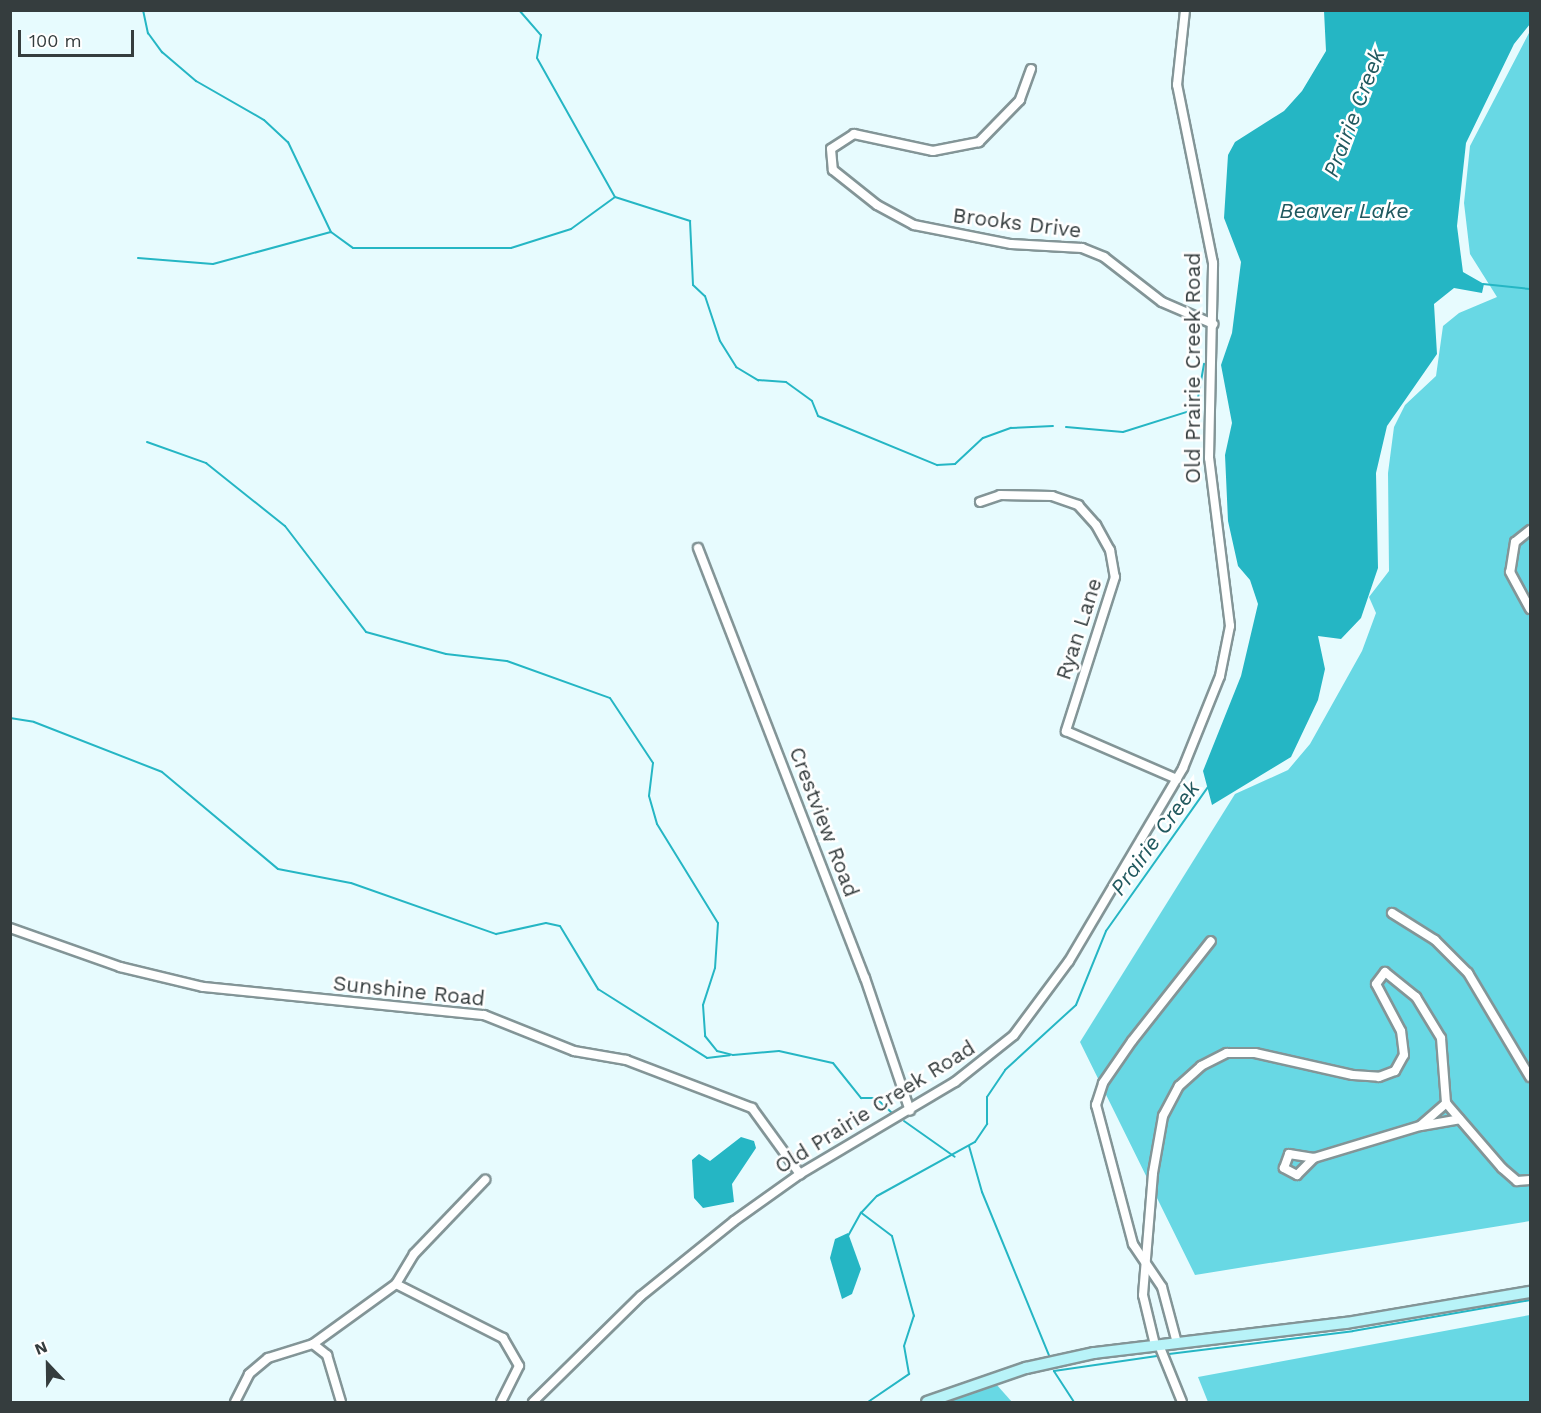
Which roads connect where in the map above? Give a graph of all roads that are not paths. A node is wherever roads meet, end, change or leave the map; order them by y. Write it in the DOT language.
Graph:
graph roads {
  1 [pos="1185,10"];
  2 [pos="1031,69"];
  3 [pos="1213,324"];
  4 [pos="980,502"];
  5 [pos="1530,530"];
  6 [pos="698,548"];
  7 [pos="1530,609"];
  8 [pos="1177,778"];
  9 [pos="1392,913"];
  10 [pos="10,928"];
  11 [pos="1211,941"];
  12 [pos="1530,1077"];
  13 [pos="1446,1103"];
  14 [pos="910,1111"];
  15 [pos="1459,1119"];
  16 [pos="1420,1126"];
  17 [pos="1314,1158"];
  18 [pos="800,1174"];
  19 [pos="485,1180"];
  20 [pos="1530,1180"];
  21 [pos="1149,1271"];
  22 [pos="396,1284"];
  23 [pos="1530,1292"];
  24 [pos="1177,1343"];
  25 [pos="314,1344"];
  26 [pos="1157,1345"];
  27 [pos="235,1402"];
  28 [pos="341,1402"];
  29 [pos="501,1402"];
  30 [pos="533,1402"];
  31 [pos="927,1402"];
  32 [pos="1182,1402"];
  1 -- 3 [label="street, Old Prairie Creek Road"];
  2 -- 3 [label="street, Brooks Drive"];
  3 -- 8 [label="street, Old Prairie Creek Road"];
  4 -- 8 [label="street, Ryan Lane"];
  5 -- 7 [label="street"];
  6 -- 14 [label="street, Crestview Road"];
  8 -- 14 [label="street, Old Prairie Creek Road"];
  9 -- 12 [label="street"];
  10 -- 18 [label="street, Sunshine Road"];
  11 -- 21 [label="street"];
  13 -- 15 [label="street"];
  13 -- 16 [label="street"];
  13 -- 21 [label="street"];
  14 -- 18 [label="street, Old Prairie Creek Road"];
  15 -- 16 [label="street"];
  15 -- 20 [label="street"];
  16 -- 17 [label="street"];
  18 -- 30 [label="street, Old Prairie Creek Road"];
  19 -- 22 [label="street"];
  21 -- 24 [label="street"];
  21 -- 26 [label="street"];
  22 -- 25 [label="street"];
  22 -- 29 [label="street"];
  23 -- 24 [label="main road"];
  24 -- 26 [label="main road"];
  25 -- 27 [label="street"];
  25 -- 28 [label="street"];
  26 -- 31 [label="main road"];
  26 -- 32 [label="street"];
}
